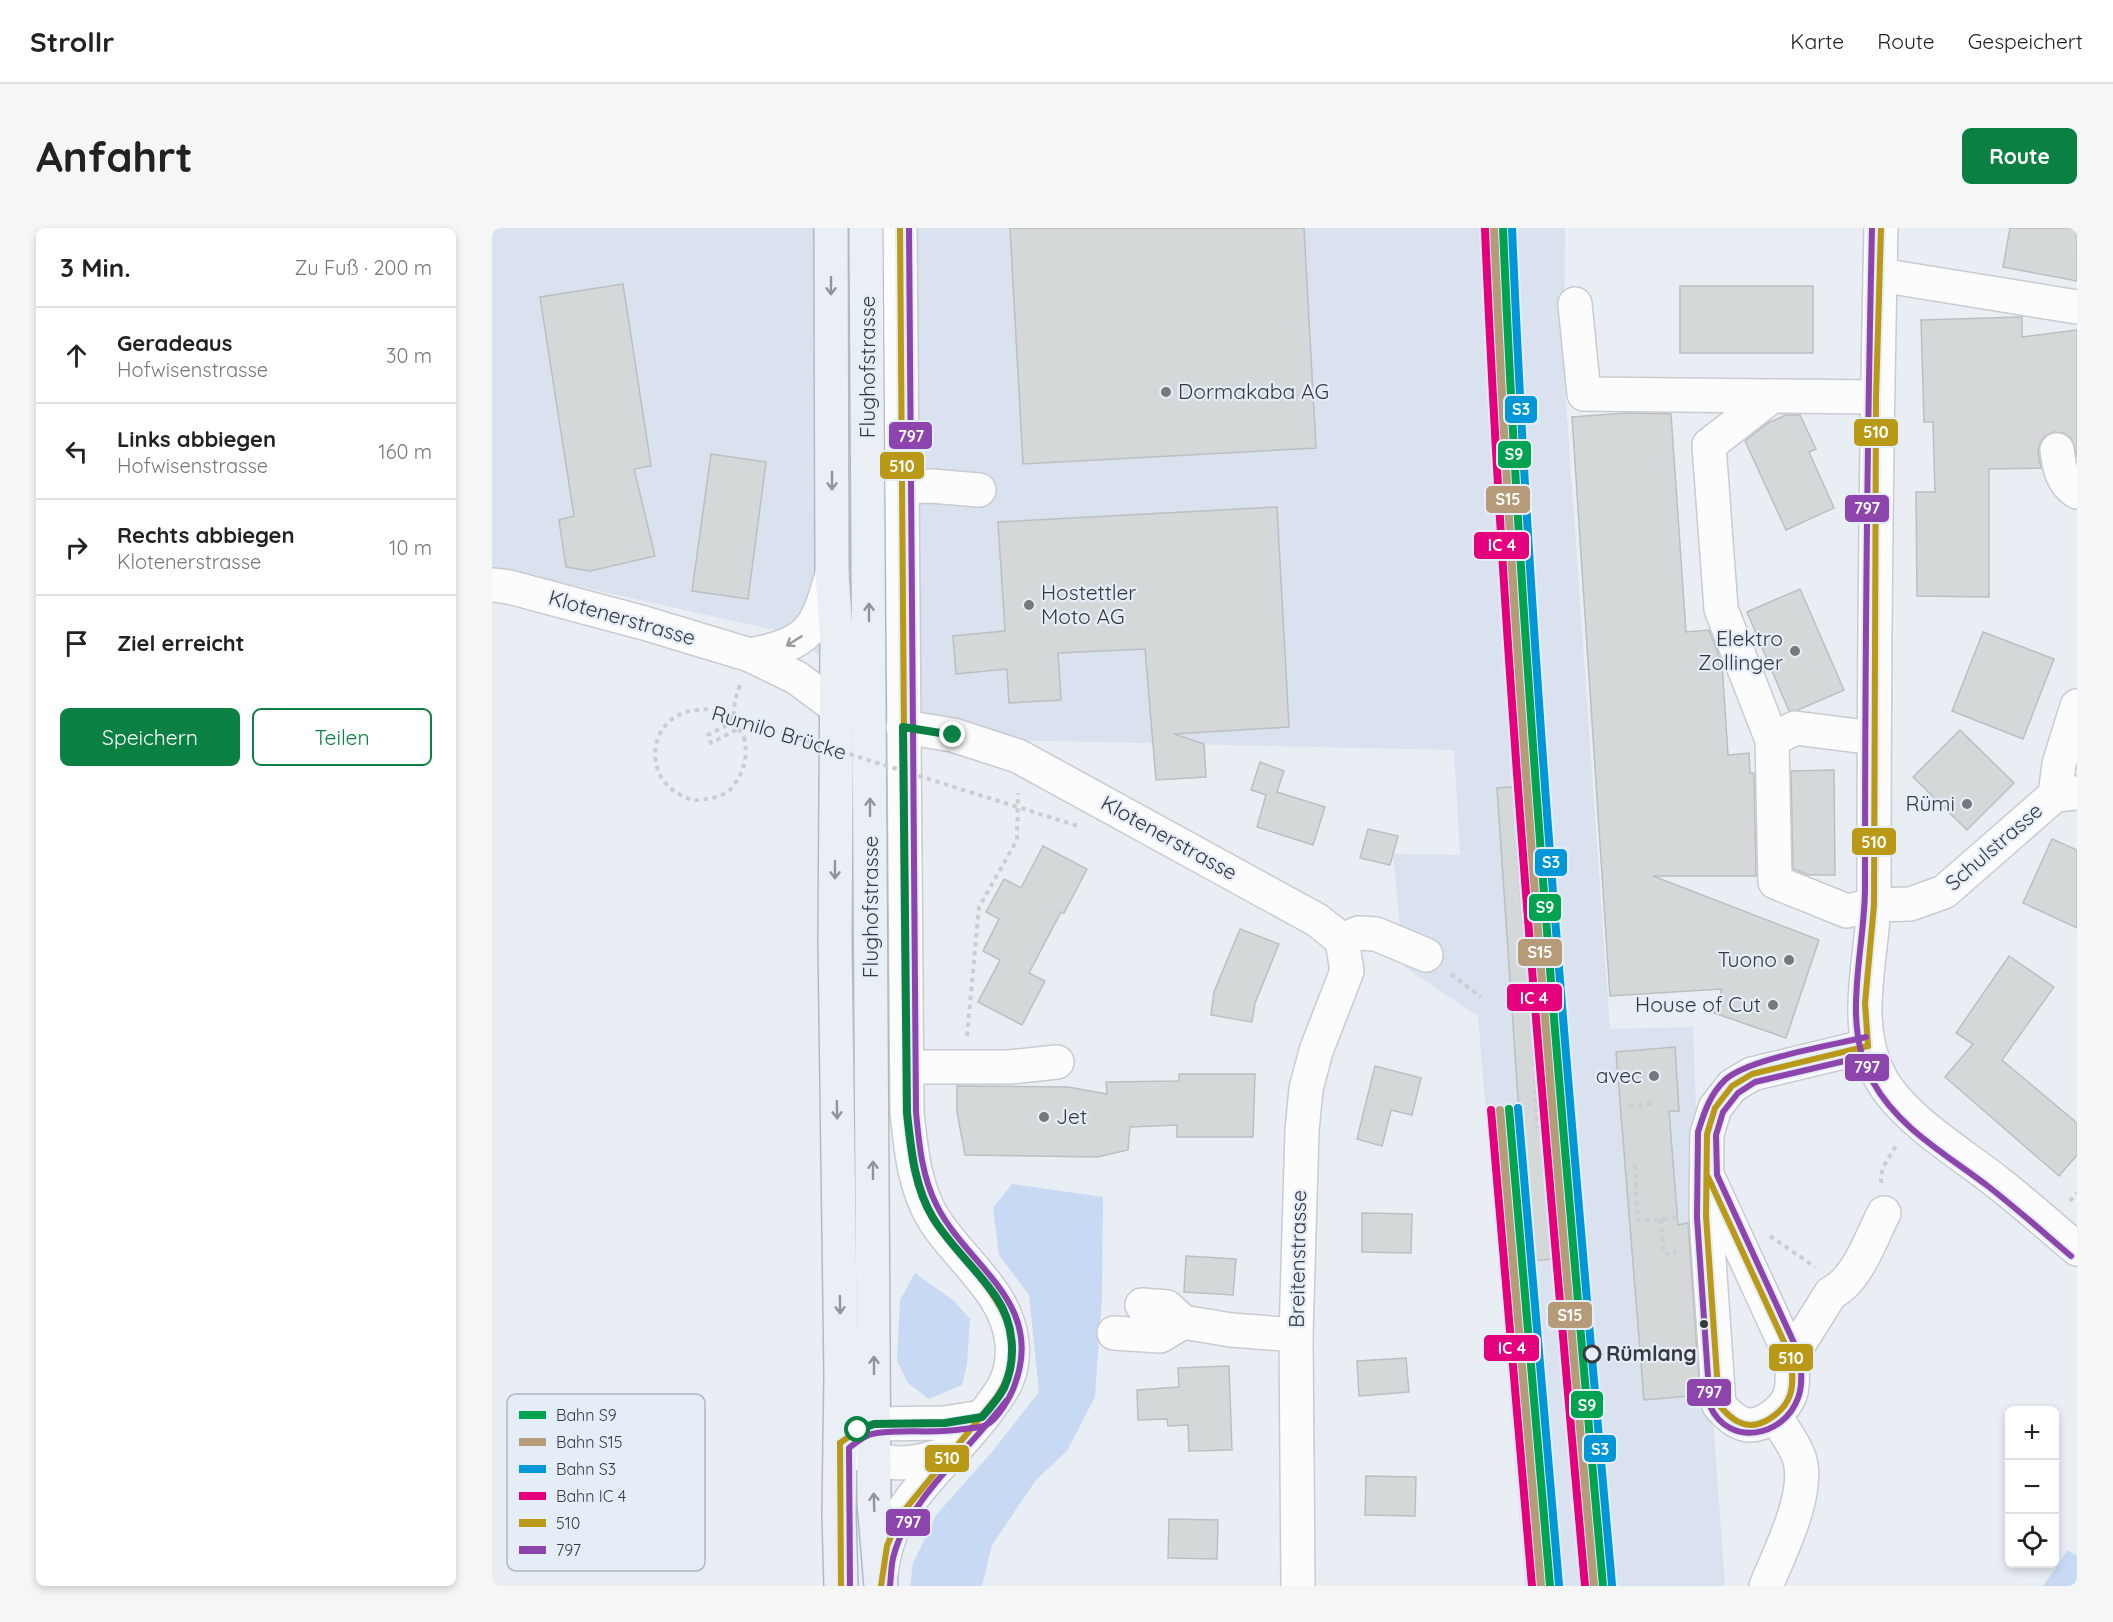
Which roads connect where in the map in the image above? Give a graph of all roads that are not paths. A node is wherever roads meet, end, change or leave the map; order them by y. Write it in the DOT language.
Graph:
graph roads {
  1 [pos="831,228"];
  2 [pos="866,228"];
  3 [pos="900,228"];
  4 [pos="1881,228"];
  5 [pos="1880,275"];
  6 [pos="1575,304"];
  7 [pos="2077,307"];
  8 [pos="1772,396"];
  9 [pos="1876,398"];
  10 [pos="2057,450"];
  11 [pos="902,487"];
  12 [pos="979,490"];
  13 [pos="2077,492"];
  14 [pos="832,574"];
  15 [pos="492,585"];
  16 [pos="750,655"];
  17 [pos="2077,706"];
  18 [pos="836,707"];
  19 [pos="903,727"];
  20 [pos="1874,738"];
  21 [pos="1772,740"];
  22 [pos="2066,794"];
  23 [pos="1874,905"];
  24 [pos="1342,940"];
  25 [pos="1426,955"];
  26 [pos="1868,1046"];
  27 [pos="1057,1062"];
  28 [pos="907,1067"];
  29 [pos="1708,1177"];
  30 [pos="1884,1213"];
  31 [pos="2077,1249"];
  32 [pos="1142,1305"];
  33 [pos="1183,1322"];
  34 [pos="1114,1333"];
  35 [pos="1296,1335"];
  36 [pos="1791,1357"];
  37 [pos="1775,1416"];
  38 [pos="982,1417"];
  39 [pos="874,1424"];
  40 [pos="840,1443"];
  41 [pos="954,1451"];
  42 [pos="874,1459"];
  43 [pos="881,1584"];
  44 [pos="841,1586"];
  45 [pos="1298,1586"];
  46 [pos="1766,1586"];
  1 -- 14 [label="main road, Flughofstrasse, one-way"];
  39 -- 2 [label="main road, Flughofstrasse, one-way"];
  3 -- 11 [label="street"];
  4 -- 5 [label="street"];
  5 -- 7 [label="street"];
  5 -- 9 [label="street"];
  6 -- 8 [label="street"];
  8 -- 9 [label="street"];
  8 -- 21 [label="street"];
  9 -- 20 [label="street"];
  10 -- 13 [label="street"];
  11 -- 12 [label="street"];
  11 -- 19 [label="street"];
  14 -- 16 [label="street, Klotenerstrasse, one-way"];
  14 -- 18 [label="main road, Flughofstrasse"];
  15 -- 16 [label="street, Klotenerstrasse"];
  16 -- 18 [label="street, Klotenerstrasse"];
  17 -- 22 [label="street"];
  18 -- 40 [label="main road, Flughofstrasse, one-way"];
  19 -- 24 [label="street, Klotenerstrasse"];
  19 -- 28 [label="street"];
  20 -- 21 [label="street"];
  20 -- 23 [label="street"];
  21 -- 23 [label="street, Schulstrasse"];
  22 -- 23 [label="street, Schulstrasse"];
  23 -- 26 [label="street"];
  24 -- 25 [label="street"];
  24 -- 35 [label="street, Breitenstrasse"];
  26 -- 29 [label="street"];
  26 -- 31 [label="street"];
  27 -- 28 [label="street"];
  28 -- 38 [label="street"];
  29 -- 36 [label="street"];
  29 -- 37 [label="street"];
  30 -- 36 [label="street"];
  32 -- 33 [label="street"];
  33 -- 34 [label="street"];
  33 -- 35 [label="street"];
  35 -- 45 [label="street, Breitenstrasse"];
  36 -- 37 [label="street"];
  37 -- 46 [label="street"];
  38 -- 39 [label="street"];
  38 -- 41 [label="street"];
  39 -- 40 [label="street"];
  39 -- 42 [label="main road, Flughofstrasse"];
  40 -- 42 [label="street"];
  40 -- 44 [label="main road, Flughofstrasse"];
  41 -- 42 [label="street"];
  41 -- 43 [label="street"];
  43 -- 42 [label="main road, Flughofstrasse, one-way"];
}
